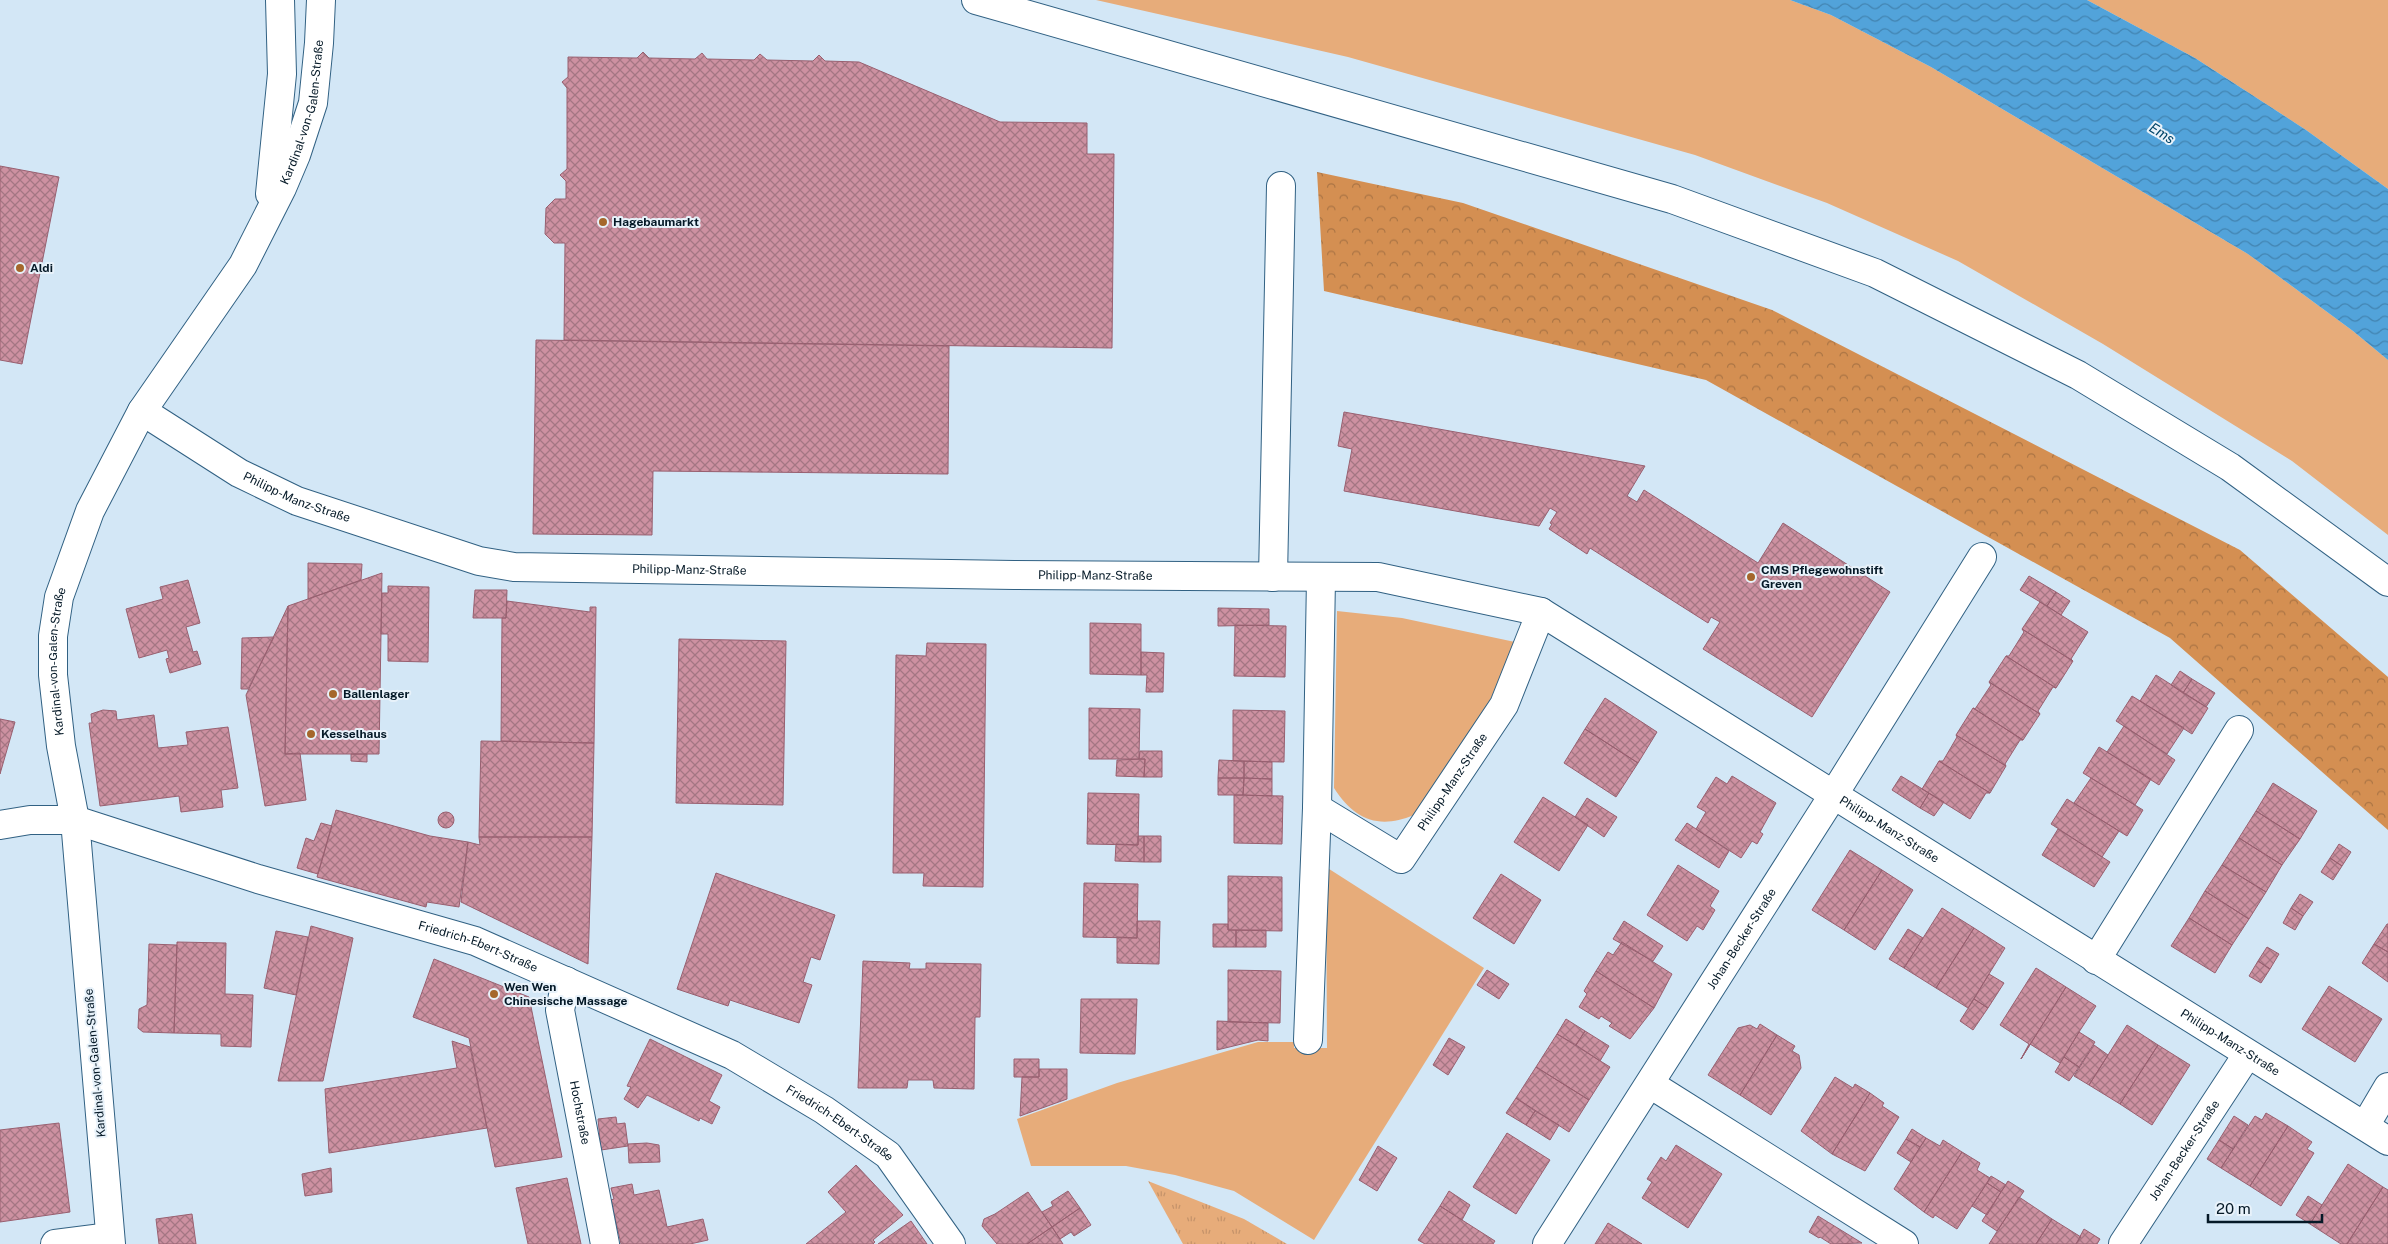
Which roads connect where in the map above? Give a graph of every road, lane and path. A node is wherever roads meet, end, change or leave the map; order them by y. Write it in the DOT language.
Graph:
graph roads {
  1 [pos="280,0"];
  2 [pos="321,0"];
  3 [pos="976,0"];
  4 [pos="1282,186"];
  5 [pos="268,220"];
  6 [pos="142,411"];
  7 [pos="1982,557"];
  8 [pos="1273,578"];
  9 [pos="1321,578"];
  10 [pos="2388,582"];
  11 [pos="1541,612"];
  12 [pos="2239,730"];
  13 [pos="1834,794"];
  14 [pos="1318,808"];
  15 [pos="75,820"];
  16 [pos="0,825"];
  17 [pos="2096,960"];
  18 [pos="566,981"];
  19 [pos="1308,1040"];
  20 [pos="2247,1055"];
  21 [pos="1650,1084"];
  22 [pos="2388,1087"];
  23 [pos="2365,1126"];
  24 [pos="2388,1142"];
  25 [pos="111,1240"];
  26 [pos="55,1244"];
  27 [pos="605,1244"];
  28 [pos="952,1244"];
  29 [pos="1546,1244"];
  30 [pos="1904,1244"];
  31 [pos="2123,1244"];
  1 -- 5 [label="street, Kardinal-von-Galen-Straße"];
  2 -- 5 [label="street, Kardinal-von-Galen-Straße"];
  3 -- 10 [label="street"];
  4 -- 8 [label="street"];
  5 -- 6 [label="street, Kardinal-von-Galen-Straße"];
  6 -- 8 [label="street, Philipp-Manz-Straße"];
  6 -- 15 [label="street, Kardinal-von-Galen-Straße"];
  7 -- 13 [label="street, Philipp-Manz-Straße"];
  8 -- 9 [label="street, Philipp-Manz-Straße"];
  9 -- 11 [label="street, Philipp-Manz-Straße"];
  9 -- 14 [label="street"];
  11 -- 13 [label="street, Philipp-Manz-Straße"];
  11 -- 14 [label="street, Philipp-Manz-Straße"];
  12 -- 17 [label="street"];
  13 -- 17 [label="street, Philipp-Manz-Straße"];
  13 -- 21 [label="street, Johan-Becker-Straße"];
  14 -- 19 [label="street"];
  15 -- 16 [label="street, Friedrich-Ebert-Straße"];
  15 -- 18 [label="street, Friedrich-Ebert-Straße"];
  15 -- 25 [label="street, Kardinal-von-Galen-Straße"];
  17 -- 20 [label="street, Philipp-Manz-Straße"];
  18 -- 27 [label="street, Hochstraße"];
  18 -- 28 [label="street, Friedrich-Ebert-Straße"];
  20 -- 23 [label="street, Philipp-Manz-Straße"];
  20 -- 31 [label="street, Johan-Becker-Straße"];
  21 -- 29 [label="street, Johan-Becker-Straße"];
  21 -- 30 [label="street"];
  22 -- 23 [label="street"];
  23 -- 24 [label="street, Philipp-Manz-Straße"];
  25 -- 26 [label="street"];
}
